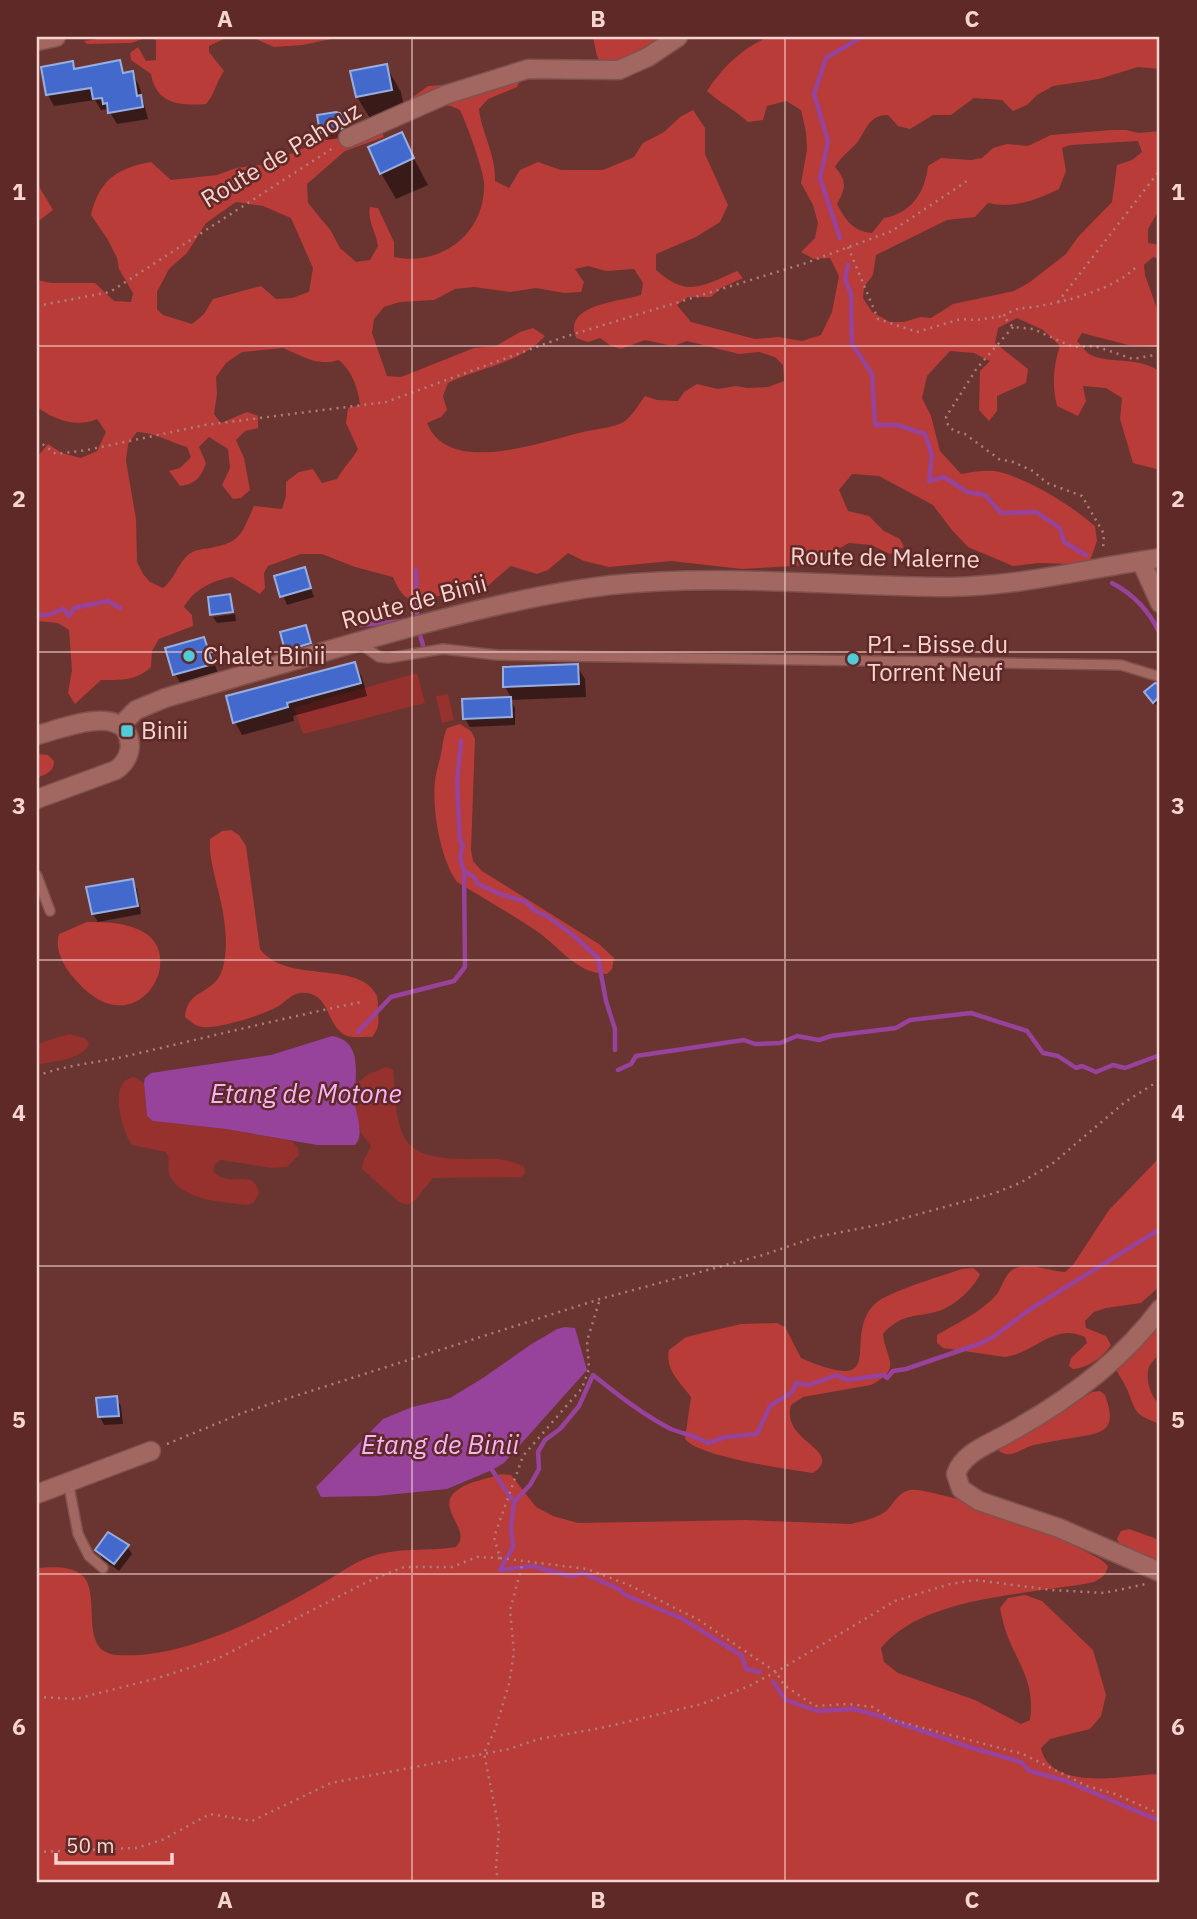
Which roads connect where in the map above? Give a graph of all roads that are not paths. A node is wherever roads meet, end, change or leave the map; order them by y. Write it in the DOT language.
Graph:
graph roads {
  1 [pos="56,37"];
  2 [pos="678,37"];
  3 [pos="37,41"];
  4 [pos="348,138"];
  5 [pos="1160,558"];
  6 [pos="1141,561"];
  7 [pos="607,586"];
  8 [pos="1160,603"];
  9 [pos="357,642"];
  10 [pos="1160,677"];
  11 [pos="121,725"];
  12 [pos="37,735"];
  13 [pos="37,799"];
  14 [pos="37,876"];
  15 [pos="50,911"];
  16 [pos="1160,1309"];
  17 [pos="151,1451"];
  18 [pos="68,1481"];
  19 [pos="37,1494"];
  20 [pos="103,1567"];
  21 [pos="1158,1571"];
  1 -- 3 [label="street"];
  2 -- 4 [label="street, Route de Pahouz"];
  5 -- 6 [label="street, Route de Malerne"];
  6 -- 7 [label="street, Route de Malerne"];
  6 -- 8 [label="street"];
  7 -- 9 [label="street, Route de Binii"];
  9 -- 10 [label="lane"];
  9 -- 11 [label="street, Route de Binii"];
  11 -- 12 [label="street"];
  11 -- 13 [label="street"];
  14 -- 15 [label="lane"];
  16 -- 21 [label="street"];
  17 -- 18 [label="street"];
  18 -- 19 [label="street"];
  18 -- 20 [label="lane"];
}
